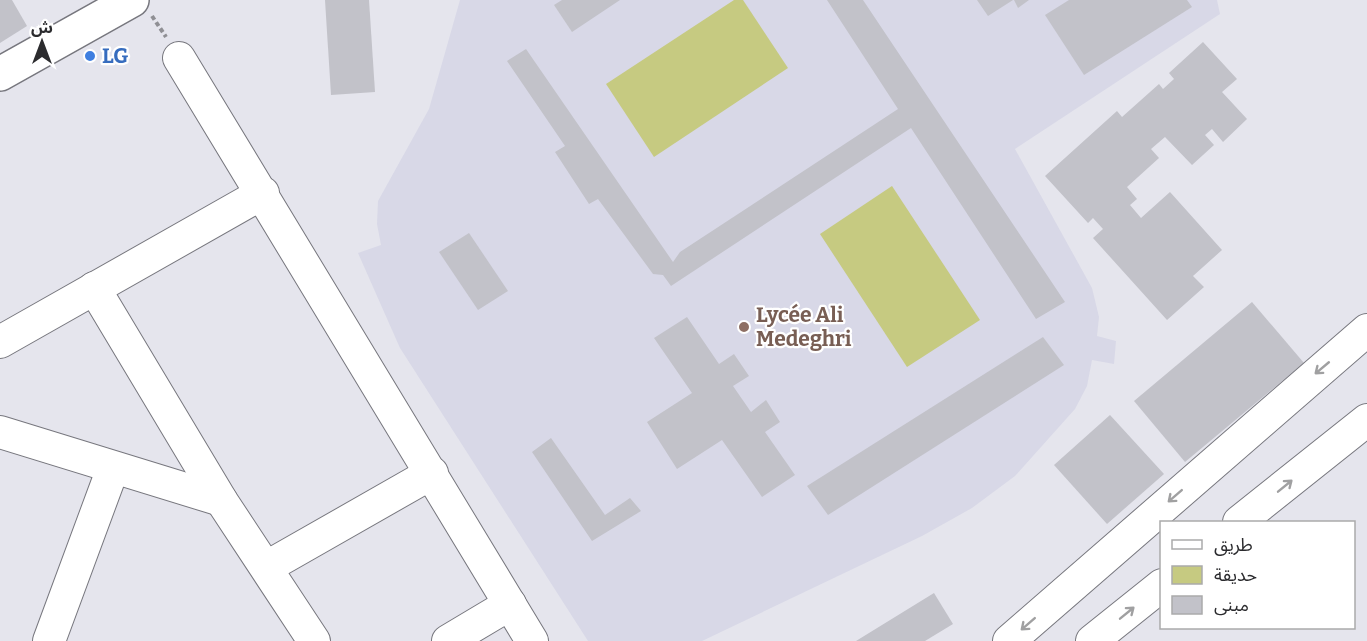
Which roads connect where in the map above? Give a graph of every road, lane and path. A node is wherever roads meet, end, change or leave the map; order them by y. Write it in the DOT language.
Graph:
graph roads {
  1 [pos="140,5"];
  2 [pos="105,9"];
  3 [pos="179,58"];
  4 [pos="6,70"];
  5 [pos="263,194"];
  6 [pos="94,288"];
  7 [pos="1367,330"];
  8 [pos="0,342"];
  9 [pos="1367,420"];
  10 [pos="0,432"];
  11 [pos="113,468"];
  12 [pos="432,473"];
  13 [pos="221,500"];
  14 [pos="1240,521"];
  15 [pos="267,567"];
  16 [pos="1160,586"];
  17 [pos="510,604"];
  18 [pos="49,641"];
  19 [pos="314,641"];
  20 [pos="448,641"];
  21 [pos="532,641"];
  22 [pos="1009,641"];
  23 [pos="1092,641"];
  1 -- 2 [label="main road"];
  1 -- 3 [label="path"];
  2 -- 4 [label="main road"];
  3 -- 5 [label="street"];
  5 -- 6 [label="street"];
  5 -- 12 [label="street"];
  6 -- 8 [label="street"];
  6 -- 13 [label="street"];
  7 -- 22 [label="street, one-way"];
  14 -- 9 [label="street, one-way"];
  10 -- 11 [label="street"];
  11 -- 13 [label="street"];
  11 -- 18 [label="street"];
  12 -- 15 [label="street"];
  12 -- 17 [label="street"];
  13 -- 15 [label="street"];
  15 -- 19 [label="street"];
  23 -- 16 [label="street, one-way"];
  17 -- 20 [label="street"];
  17 -- 21 [label="street"];
}
